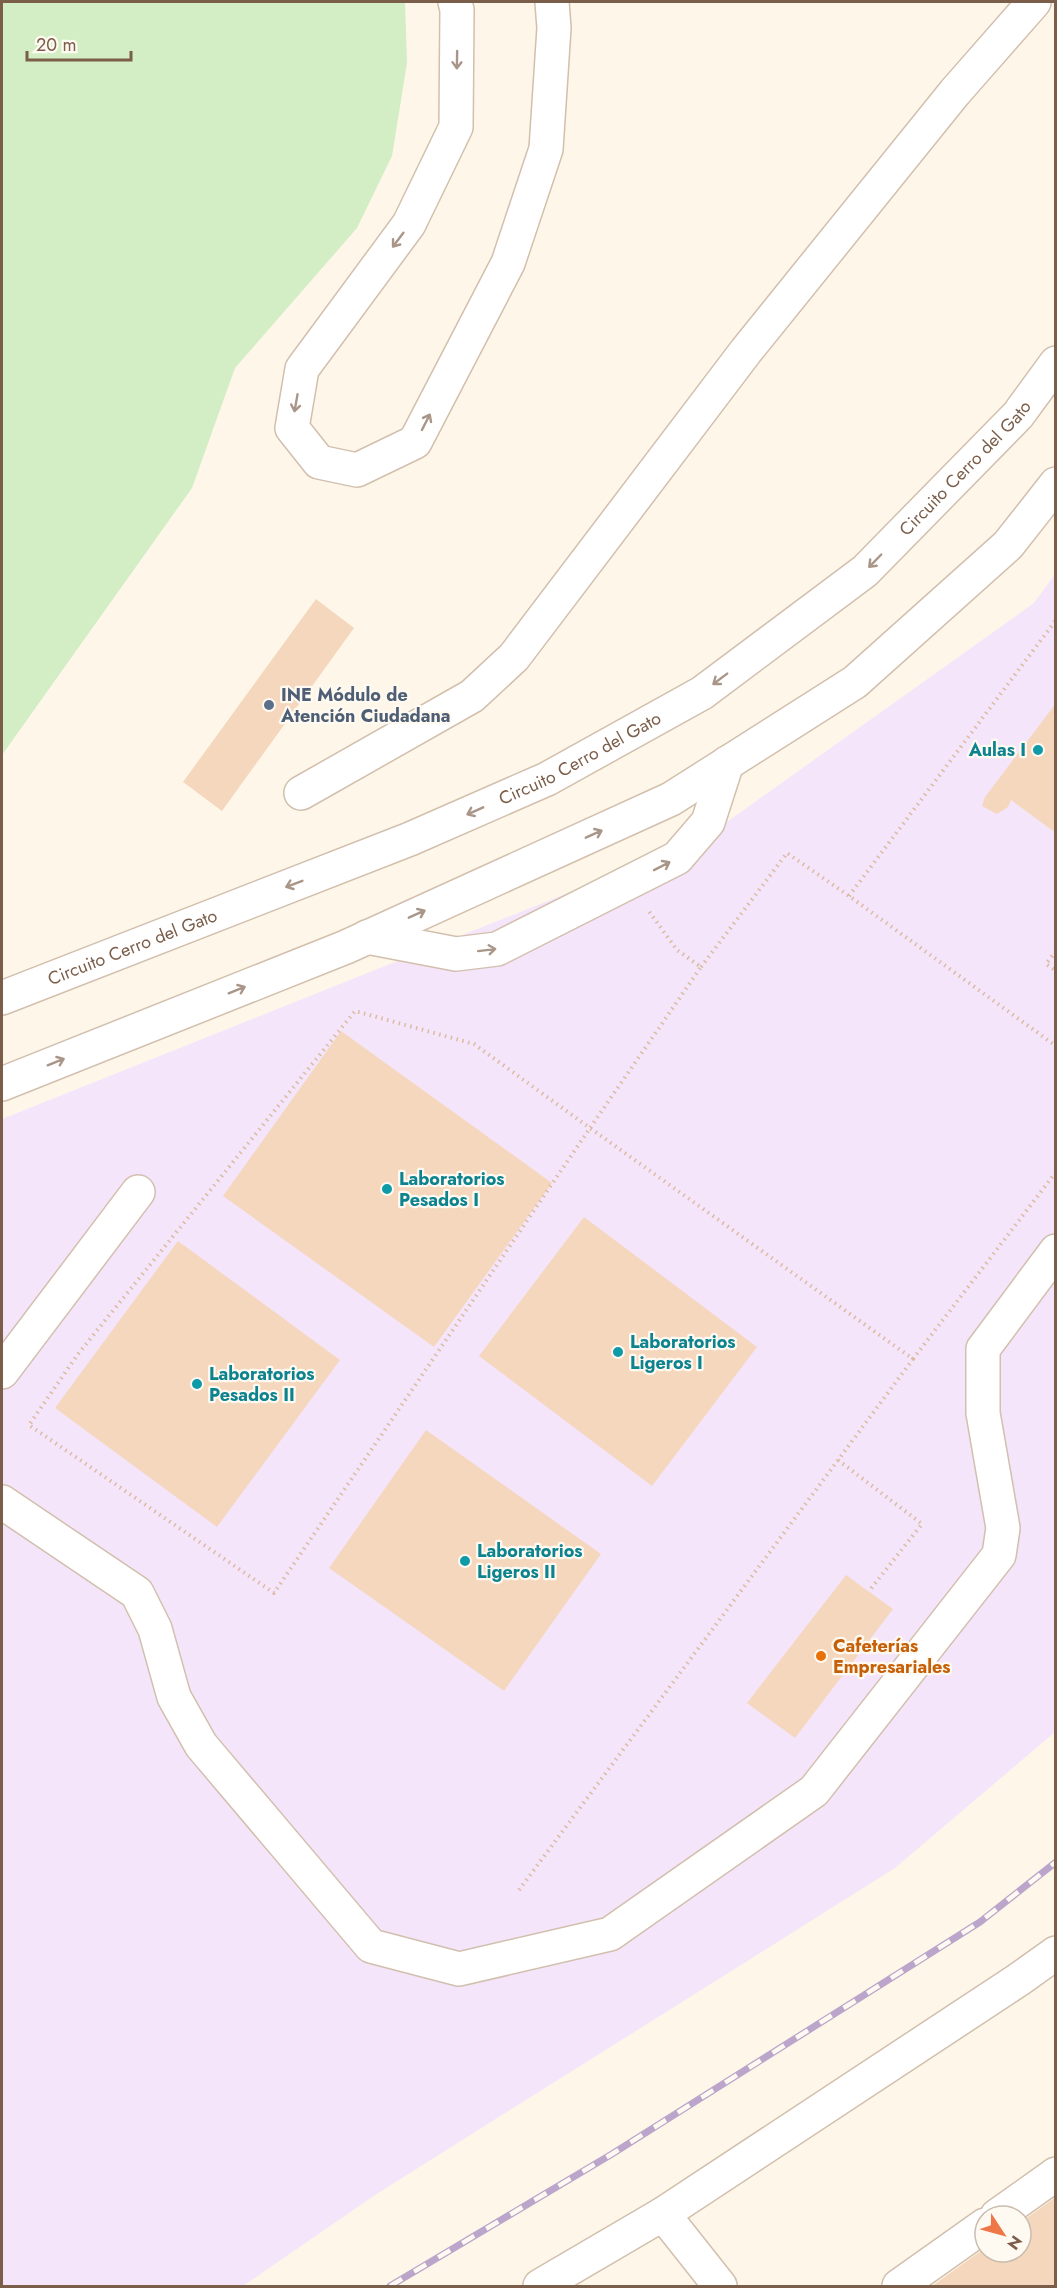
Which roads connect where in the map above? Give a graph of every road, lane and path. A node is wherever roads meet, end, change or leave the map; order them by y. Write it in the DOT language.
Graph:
graph roads {
  1 [pos="455,2"];
  2 [pos="552,2"];
  3 [pos="1034,2"];
  4 [pos="1056,363"];
  5 [pos="1056,484"];
  6 [pos="1056,620"];
  7 [pos="727,763"];
  8 [pos="301,793"];
  9 [pos="849,896"];
  10 [pos="367,937"];
  11 [pos="676,950"];
  12 [pos="1056,951"];
  13 [pos="701,967"];
  14 [pos="1056,971"];
  15 [pos="2,998"];
  16 [pos="1056,1046"];
  17 [pos="2,1084"];
  18 [pos="590,1128"];
  19 [pos="1056,1172"];
  20 [pos="138,1192"];
  21 [pos="1056,1251"];
  22 [pos="913,1359"];
  23 [pos="2,1372"];
  24 [pos="838,1460"];
  25 [pos="3,1504"];
  26 [pos="869,1591"];
  27 [pos="519,1890"];
  28 [pos="1056,1953"];
  29 [pos="1056,2174"];
  30 [pos="1014,2204"];
  31 [pos="663,2214"];
  32 [pos="973,2234"];
  33 [pos="540,2286"];
  34 [pos="720,2286"];
  35 [pos="899,2286"];
  1 -- 2 [label="street, one-way"];
  3 -- 8 [label="street"];
  4 -- 15 [label="street, Circuito Cerro del Gato, one-way"];
  5 -- 7 [label="street"];
  6 -- 9 [label="path"];
  10 -- 7 [label="street, one-way"];
  10 -- 7 [label="street, one-way"];
  9 -- 13 [label="path"];
  9 -- 16 [label="path"];
  17 -- 10 [label="street, one-way"];
  11 -- 13 [label="path"];
  12 -- 14 [label="path"];
  13 -- 18 [label="path"];
  18 -- 18 [label="path"];
  18 -- 22 [label="path"];
  19 -- 22 [label="path"];
  20 -- 23 [label="street"];
  21 -- 25 [label="street"];
  22 -- 24 [label="path"];
  24 -- 26 [label="path"];
  24 -- 27 [label="path"];
  28 -- 31 [label="street"];
  29 -- 30 [label="street"];
  31 -- 33 [label="street"];
  31 -- 34 [label="street"];
  32 -- 35 [label="street"];
}
